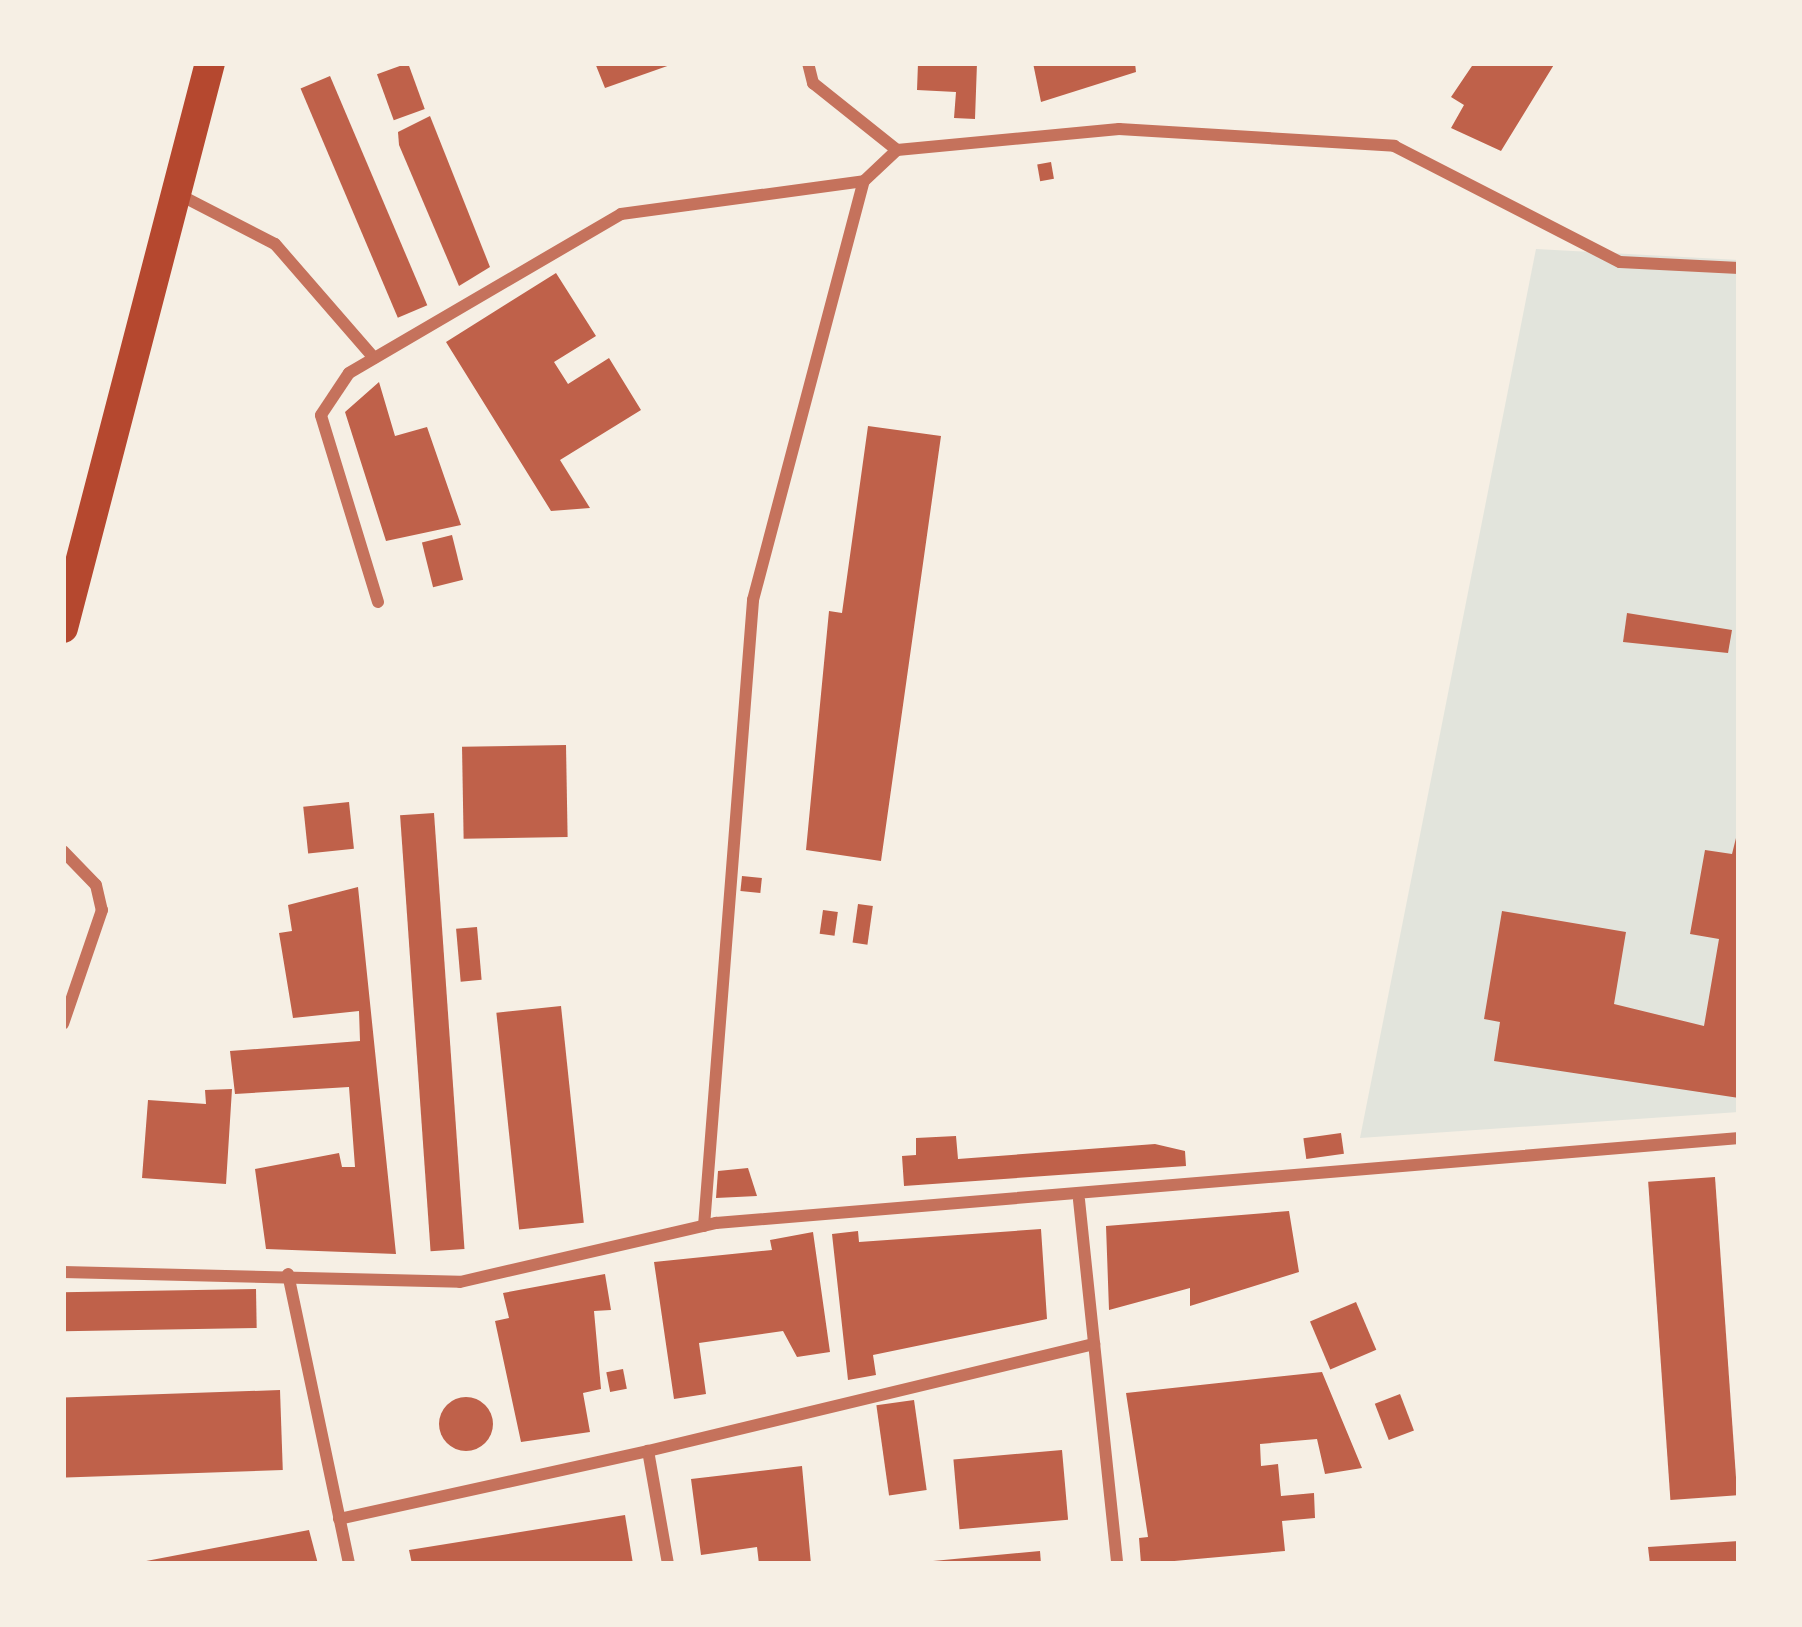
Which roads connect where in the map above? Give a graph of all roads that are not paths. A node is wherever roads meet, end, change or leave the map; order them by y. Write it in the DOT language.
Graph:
graph roads {
  1 [pos="210,63"];
  2 [pos="808,63"];
  3 [pos="897,150"];
  4 [pos="864,181"];
  5 [pos="176,193"];
  6 [pos="1739,268"];
  7 [pos="374,358"];
  8 [pos="378,602"];
  9 [pos="63,628"];
  10 [pos="63,851"];
  11 [pos="63,1024"];
  12 [pos="1739,1138"];
  13 [pos="1078,1200"];
  14 [pos="704,1226"];
  15 [pos="63,1272"];
  16 [pos="288,1274"];
  17 [pos="1094,1344"];
  18 [pos="648,1451"];
  19 [pos="339,1519"];
  20 [pos="349,1564"];
  21 [pos="668,1564"];
  22 [pos="1117,1564"];
  1 -- 5 [label="main road"];
  2 -- 3 [label="street"];
  3 -- 4 [label="street"];
  3 -- 6 [label="street"];
  4 -- 7 [label="street"];
  4 -- 14 [label="street"];
  5 -- 7 [label="street"];
  5 -- 9 [label="main road"];
  7 -- 8 [label="street"];
  10 -- 11 [label="street"];
  12 -- 13 [label="street"];
  13 -- 14 [label="street"];
  13 -- 17 [label="street"];
  14 -- 16 [label="street"];
  15 -- 16 [label="street"];
  16 -- 19 [label="street"];
  17 -- 18 [label="street"];
  17 -- 22 [label="street"];
  18 -- 19 [label="street"];
  18 -- 21 [label="street"];
  19 -- 20 [label="street"];
}
